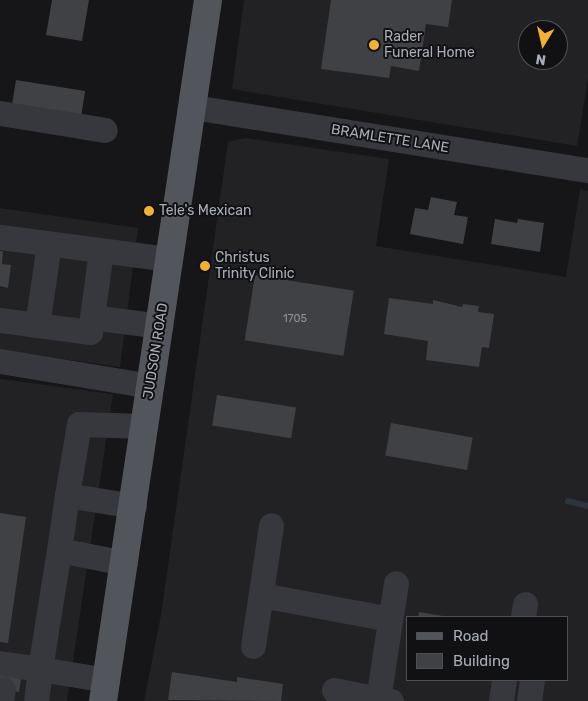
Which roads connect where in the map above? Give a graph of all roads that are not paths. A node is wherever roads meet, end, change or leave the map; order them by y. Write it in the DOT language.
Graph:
graph roads {
  1 [pos="208,0"];
  2 [pos="193,108"];
  3 [pos="0,113"];
  4 [pos="105,130"];
  5 [pos="588,170"];
  6 [pos="0,237"];
  7 [pos="49,244"];
  8 [pos="101,252"];
  9 [pos="170,259"];
  10 [pos="92,317"];
  11 [pos="0,320"];
  12 [pos="37,325"];
  13 [pos="160,326"];
  14 [pos="0,361"];
  15 [pos="151,386"];
  16 [pos="144,426"];
  17 [pos="67,495"];
  18 [pos="134,506"];
  19 [pos="271,525"];
  20 [pos="59,550"];
  21 [pos="125,563"];
  22 [pos="396,583"];
  23 [pos="261,595"];
  24 [pos="390,619"];
  25 [pos="253,646"];
  26 [pos="40,669"];
  27 [pos="504,681"];
  28 [pos="532,681"];
  29 [pos="2,684"];
  30 [pos="105,690"];
  31 [pos="334,690"];
  32 [pos="385,700"];
  33 [pos="36,701"];
  34 [pos="501,701"];
  35 [pos="529,701"];
  1 -- 2 [label="main road, JUDSON ROAD"];
  2 -- 5 [label="street, BRAMLETTE LANE"];
  2 -- 9 [label="main road, JUDSON ROAD"];
  3 -- 4 [label="street"];
  6 -- 7 [label="street"];
  7 -- 8 [label="street"];
  7 -- 12 [label="street"];
  8 -- 9 [label="street"];
  8 -- 10 [label="street"];
  9 -- 13 [label="main road, JUDSON ROAD"];
  10 -- 12 [label="street"];
  10 -- 13 [label="street"];
  11 -- 12 [label="street"];
  13 -- 15 [label="main road, JUDSON ROAD"];
  14 -- 15 [label="street"];
  15 -- 16 [label="main road, JUDSON ROAD"];
  16 -- 17 [label="street"];
  16 -- 18 [label="main road, JUDSON ROAD"];
  17 -- 18 [label="street"];
  17 -- 20 [label="street"];
  18 -- 21 [label="main road, JUDSON ROAD"];
  19 -- 23 [label="street"];
  20 -- 21 [label="street"];
  20 -- 26 [label="street"];
  21 -- 30 [label="main road, JUDSON ROAD"];
  22 -- 24 [label="street"];
  23 -- 24 [label="street"];
  23 -- 25 [label="street"];
  24 -- 32 [label="street"];
  26 -- 29 [label="street"];
  26 -- 30 [label="street"];
  26 -- 33 [label="street"];
  27 -- 34 [label="street"];
  28 -- 35 [label="street"];
  31 -- 32 [label="street"];
}
